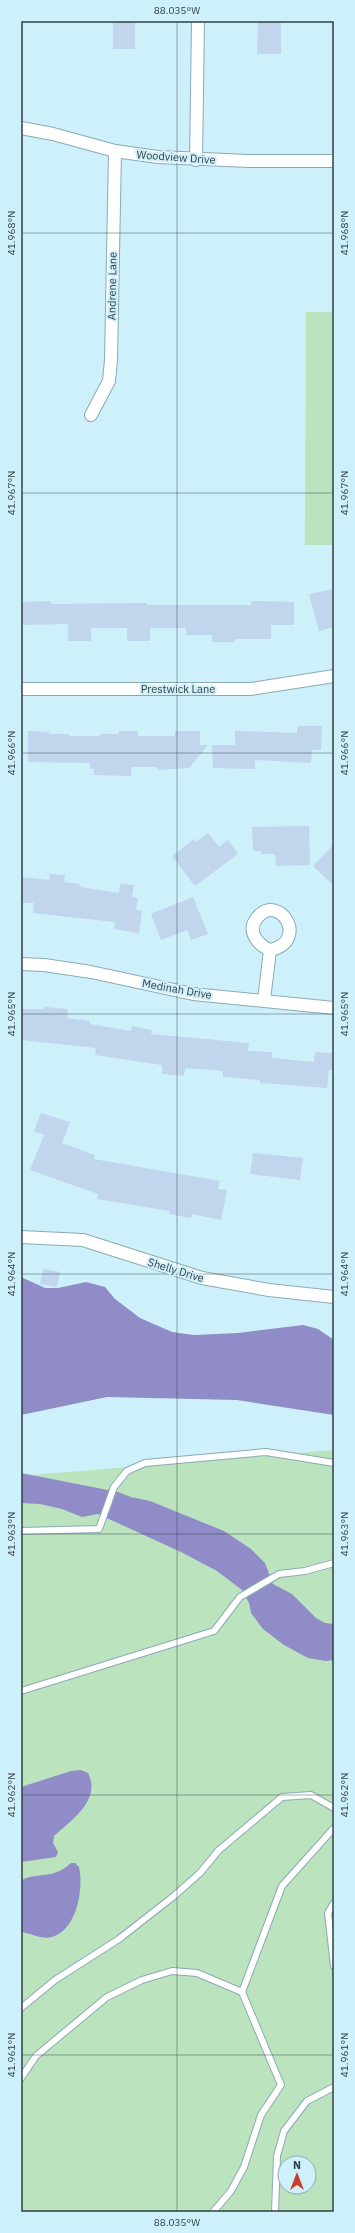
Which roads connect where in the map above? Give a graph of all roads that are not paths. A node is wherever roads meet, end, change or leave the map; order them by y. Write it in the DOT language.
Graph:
graph roads {
  1 [pos="198,21"];
  2 [pos="21,128"];
  3 [pos="114,151"];
  4 [pos="196,160"];
  5 [pos="334,162"];
  6 [pos="91,415"];
  7 [pos="334,676"];
  8 [pos="21,689"];
  9 [pos="270,950"];
  10 [pos="21,964"];
  11 [pos="264,1000"];
  12 [pos="334,1008"];
  13 [pos="21,1237"];
  14 [pos="334,1297"];
  15 [pos="334,1463"];
  16 [pos="21,1530"];
  17 [pos="334,1562"];
  18 [pos="21,1691"];
  19 [pos="334,1808"];
  20 [pos="334,1828"];
  21 [pos="334,1903"];
  22 [pos="334,1966"];
  23 [pos="242,1992"];
  24 [pos="21,2008"];
  25 [pos="21,2078"];
  26 [pos="334,2086"];
  27 [pos="213,2212"];
  28 [pos="275,2212"];
  1 -- 4 [label="street"];
  2 -- 3 [label="street, Woodview Drive"];
  3 -- 4 [label="street, Woodview Drive"];
  3 -- 6 [label="street, Andrene Lane"];
  4 -- 5 [label="street, Woodview Drive"];
  7 -- 8 [label="street, Prestwick Lane"];
  9 -- 11 [label="street"];
  10 -- 11 [label="street, Medinah Drive"];
  11 -- 12 [label="street, Medinah Drive"];
  13 -- 14 [label="street, Shelly Drive"];
  15 -- 16 [label="lane"];
  17 -- 18 [label="lane"];
  19 -- 24 [label="lane"];
  20 -- 23 [label="lane"];
  21 -- 22 [label="lane"];
  23 -- 25 [label="lane"];
  23 -- 27 [label="lane"];
  26 -- 28 [label="lane"];
}
